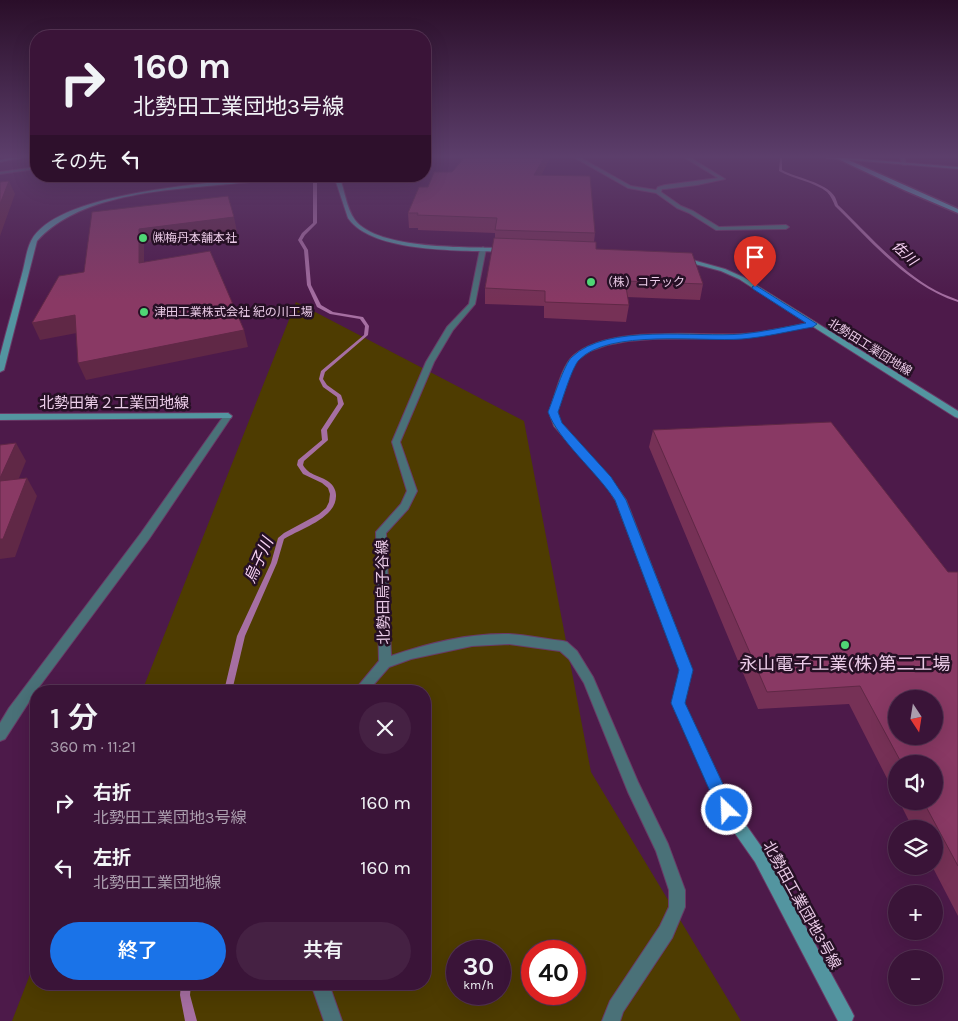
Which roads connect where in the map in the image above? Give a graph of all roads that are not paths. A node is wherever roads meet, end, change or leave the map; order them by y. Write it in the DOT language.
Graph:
graph roads {
  1 [pos="95,206"];
  2 [pos="347,206"];
  3 [pos="676,206"];
  4 [pos="945,206"];
  5 [pos="958,211"];
  6 [pos="786,227"];
  7 [pos="483,249"];
  8 [pos="512,250"];
  9 [pos="678,258"];
  10 [pos="813,324"];
  11 [pos="0,370"];
  12 [pos="958,415"];
  13 [pos="0,417"];
  14 [pos="384,664"];
  15 [pos="34,685"];
  16 [pos="365,685"];
  17 [pos="30,691"];
  18 [pos="0,735"];
  19 [pos="322,990"];
  20 [pos="845,1016"];
  21 [pos="333,1021"];
  22 [pos="612,1021"];
  1 -- 11 [label="street"];
  2 -- 7 [label="street"];
  3 -- 6 [label="street"];
  4 -- 5 [label="main road"];
  7 -- 8 [label="street"];
  7 -- 14 [label="street, 北勢田烏子谷線"];
  9 -- 10 [label="street, 北勢田工業団地線"];
  10 -- 12 [label="street, 北勢田工業団地線"];
  10 -- 20 [label="street, 北勢田工業団地3号線"];
  13 -- 15 [label="street, 北勢田第２工業団地線"];
  14 -- 16 [label="street, 北勢田烏子谷線"];
  14 -- 22 [label="street"];
  17 -- 18 [label="street, 北勢田第２工業団地線"];
  19 -- 21 [label="street"];
}
